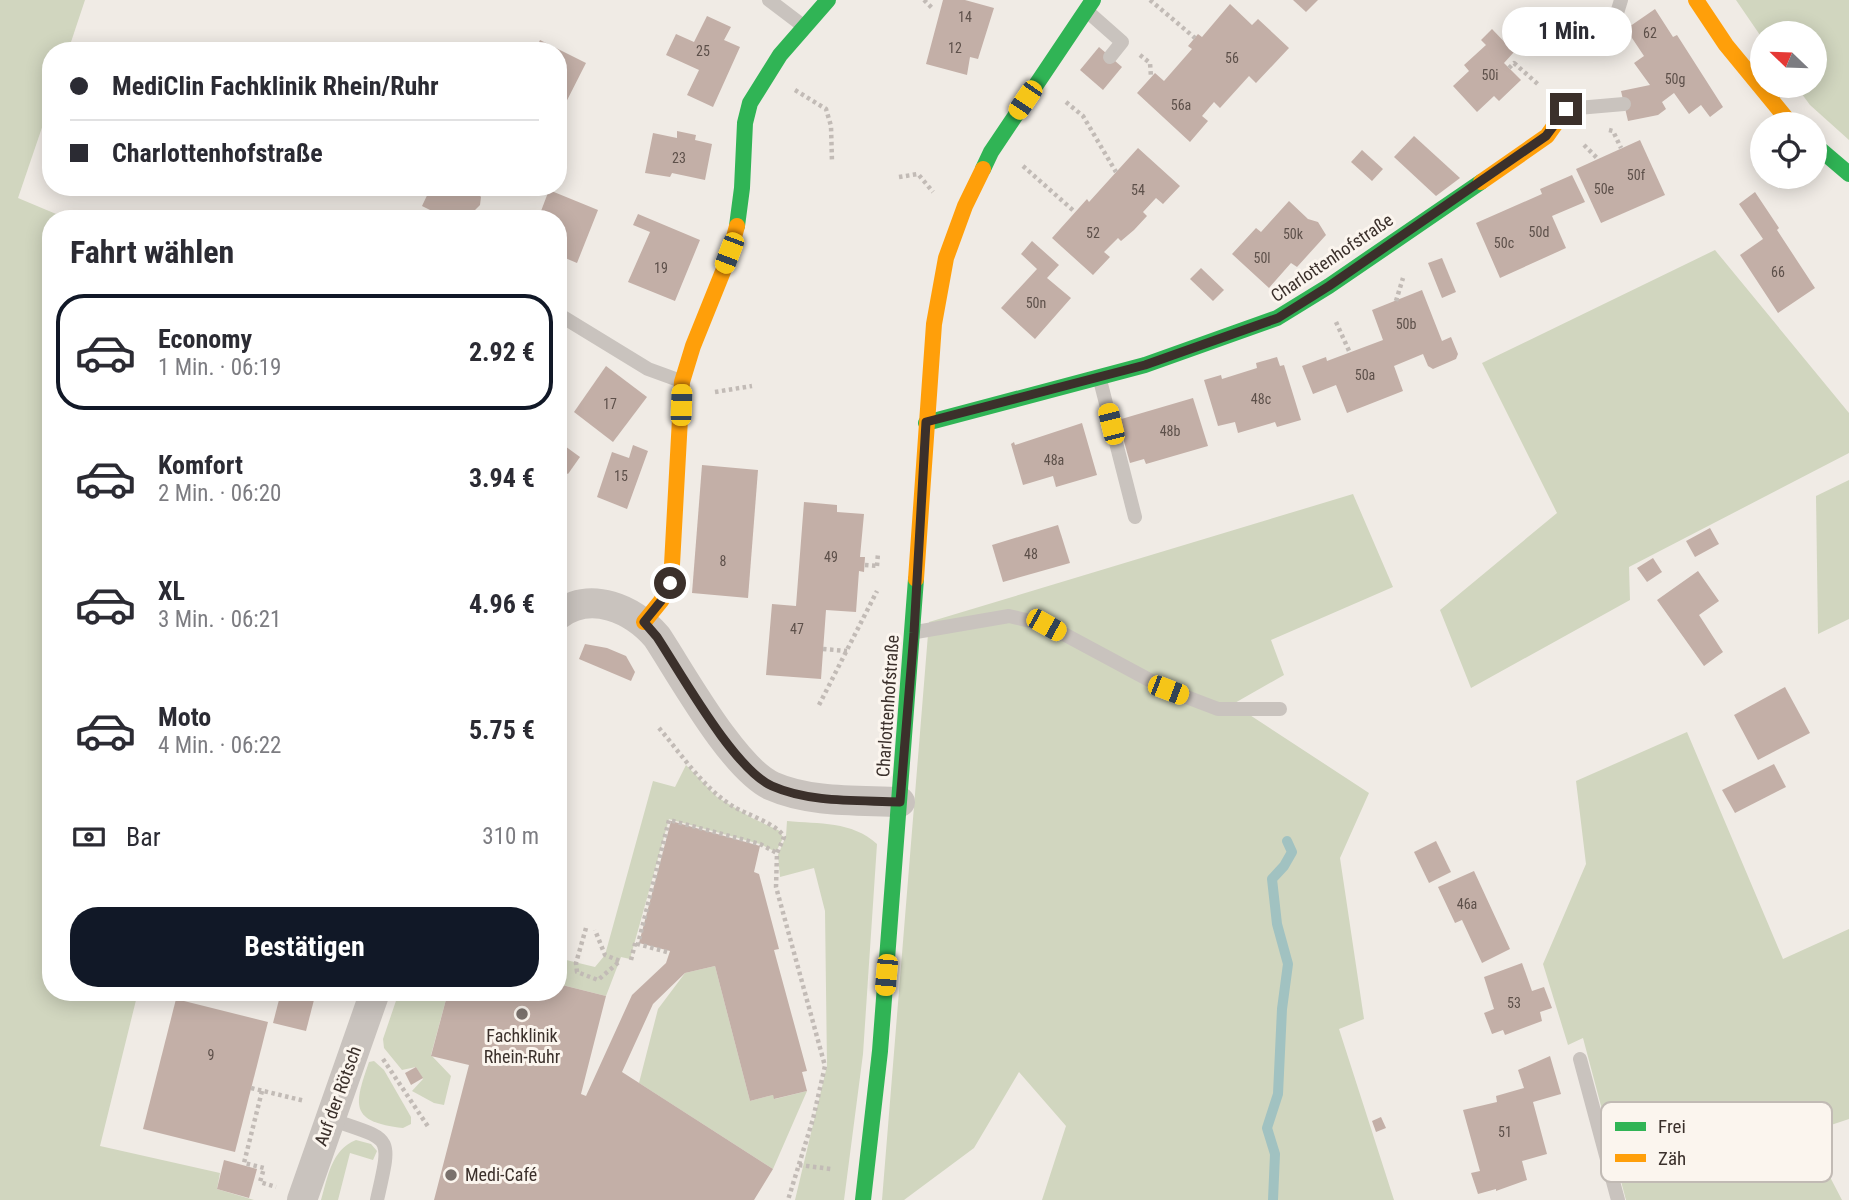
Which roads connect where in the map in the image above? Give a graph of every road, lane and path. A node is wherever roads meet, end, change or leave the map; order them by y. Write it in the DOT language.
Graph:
graph roads {
  1 [pos="769,0"];
  2 [pos="828,0"];
  3 [pos="924,0"];
  4 [pos="1150,0"];
  5 [pos="1621,0"];
  6 [pos="1696,0"];
  7 [pos="1090,5"];
  8 [pos="932,8"];
  9 [pos="1614,23"];
  10 [pos="803,26"];
  11 [pos="1195,38"];
  12 [pos="1111,57"];
  13 [pos="1039,80"];
  14 [pos="797,92"];
  15 [pos="1624,104"];
  16 [pos="1566,109"];
  17 [pos="1781,112"];
  18 [pos="997,142"];
  19 [pos="1827,155"];
  20 [pos="832,162"];
  21 [pos="1116,172"];
  22 [pos="1849,174"];
  23 [pos="899,177"];
  24 [pos="934,192"];
  25 [pos="1075,212"];
  26 [pos="567,320"];
  27 [pos="1099,377"];
  28 [pos="682,382"];
  29 [pos="752,386"];
  30 [pos="721,389"];
  31 [pos="926,422"];
  32 [pos="1135,517"];
  33 [pos="865,565"];
  34 [pos="877,566"];
  35 [pos="877,591"];
  36 [pos="567,609"];
  37 [pos="644,622"];
  38 [pos="914,633"];
  39 [pos="823,649"];
  40 [pos="846,651"];
  41 [pos="819,705"];
  42 [pos="1280,709"];
  43 [pos="659,728"];
  44 [pos="900,802"];
  45 [pos="777,853"];
  46 [pos="586,928"];
  47 [pos="595,930"];
  48 [pos="642,933"];
  49 [pos="667,952"];
  50 [pos="631,960"];
  51 [pos="371,1001"];
  52 [pos="357,1045"];
  53 [pos="1580,1059"];
  54 [pos="251,1088"];
  55 [pos="262,1091"];
  56 [pos="319,1110"];
  57 [pos="429,1128"];
  58 [pos="1601,1137"];
  59 [pos="799,1165"];
  60 [pos="814,1167"];
  61 [pos="1613,1182"];
  62 [pos="303,1198"];
  63 [pos="377,1200"];
  64 [pos="788,1200"];
  65 [pos="863,1200"];
  66 [pos="1618,1200"];
  1 -- 10 [label="lane"];
  2 -- 10 [label="main road"];
  3 -- 8 [label="path"];
  4 -- 11 [label="path"];
  5 -- 9 [label="lane"];
  6 -- 17 [label="main road"];
  7 -- 12 [label="lane"];
  7 -- 13 [label="main road, Charlottenhofstraße"];
  10 -- 28 [label="main road"];
  13 -- 18 [label="main road, Charlottenhofstraße"];
  13 -- 21 [label="path"];
  14 -- 20 [label="path"];
  15 -- 16 [label="lane"];
  16 -- 27 [label="main road, Charlottenhofstraße"];
  18 -- 25 [label="path"];
  18 -- 31 [label="main road, Charlottenhofstraße"];
  19 -- 22 [label="main road"];
  23 -- 24 [label="path"];
  26 -- 28 [label="lane"];
  27 -- 31 [label="main road, Charlottenhofstraße"];
  27 -- 32 [label="lane"];
  28 -- 37 [label="main road"];
  29 -- 30 [label="path"];
  31 -- 38 [label="main road, Charlottenhofstraße"];
  33 -- 34 [label="path"];
  35 -- 40 [label="path"];
  36 -- 37 [label="street"];
  37 -- 44 [label="street"];
  38 -- 42 [label="lane"];
  38 -- 44 [label="main road, Charlottenhofstraße"];
  39 -- 40 [label="path"];
  40 -- 41 [label="path"];
  43 -- 45 [label="path"];
  44 -- 65 [label="main road, Charlottenhofstraße"];
  45 -- 49 [label="path"];
  45 -- 59 [label="path"];
  46 -- 47 [label="path"];
  48 -- 50 [label="path"];
  51 -- 52 [label="street, Auf der Rötsch"];
  52 -- 56 [label="street, Auf der Rötsch"];
  52 -- 57 [label="path"];
  53 -- 58 [label="lane"];
  54 -- 55 [label="path"];
  55 -- 56 [label="path"];
  55 -- 62 [label="path"];
  56 -- 62 [label="street, Auf der Rötsch"];
  56 -- 63 [label="lane"];
  59 -- 60 [label="path"];
  59 -- 64 [label="path"];
  61 -- 66 [label="lane"];
}
